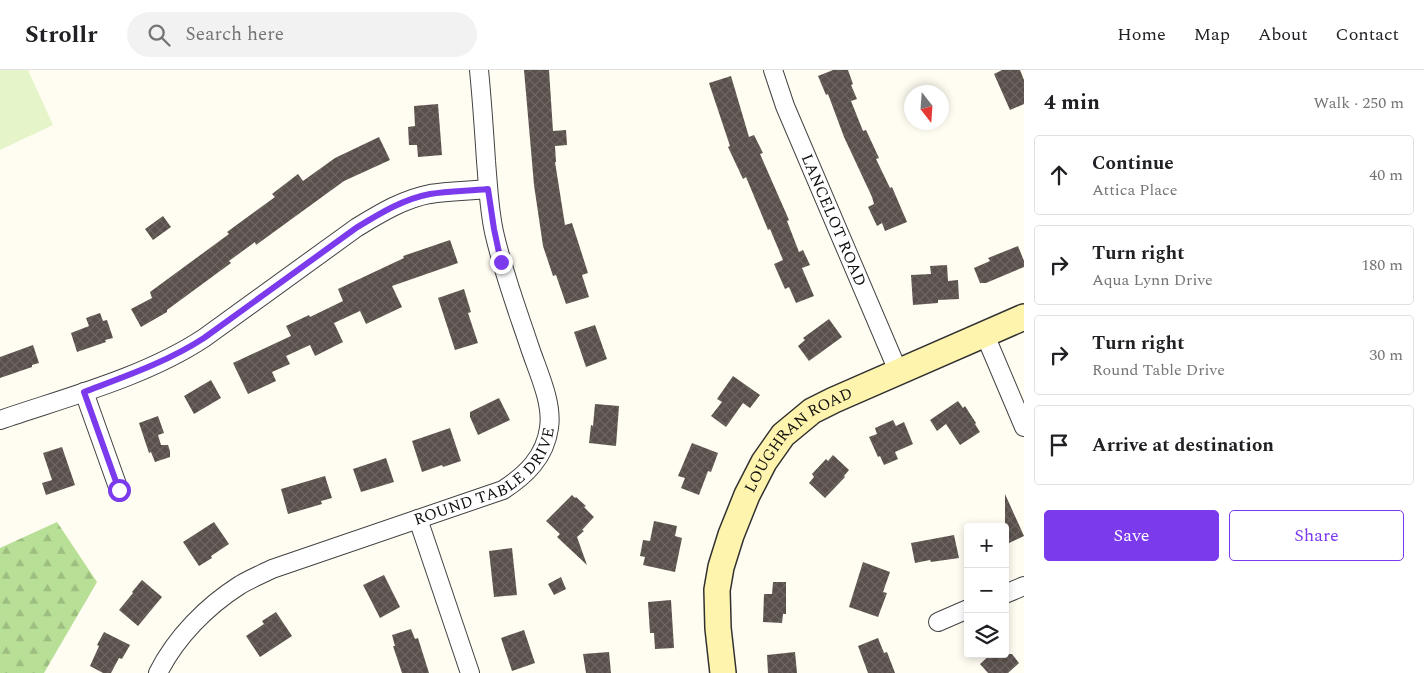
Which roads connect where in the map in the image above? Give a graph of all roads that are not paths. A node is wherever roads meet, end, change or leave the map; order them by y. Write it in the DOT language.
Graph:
graph roads {
  1 [pos="480,70"];
  2 [pos="773,70"];
  3 [pos="488,189"];
  4 [pos="1024,317"];
  5 [pos="985,335"];
  6 [pos="898,371"];
  7 [pos="84,392"];
  8 [pos="0,420"];
  9 [pos="1024,427"];
  10 [pos="119,490"];
  11 [pos="418,519"];
  12 [pos="1024,586"];
  13 [pos="1009,592"];
  14 [pos="964,612"];
  15 [pos="938,622"];
  16 [pos="158,673"];
  17 [pos="470,673"];
  18 [pos="723,673"];
  1 -- 3 [label="street, ROUND TABLE DRIVE"];
  2 -- 6 [label="street, LANCELOT ROAD"];
  3 -- 7 [label="street"];
  3 -- 11 [label="street, ROUND TABLE DRIVE"];
  4 -- 5 [label="street, LOUGHRAN ROAD"];
  5 -- 6 [label="street, LOUGHRAN ROAD"];
  5 -- 9 [label="street"];
  6 -- 18 [label="street, LOUGHRAN ROAD"];
  7 -- 8 [label="street"];
  7 -- 10 [label="street"];
  11 -- 16 [label="street, ROUND TABLE DRIVE"];
  11 -- 17 [label="street"];
  12 -- 13 [label="street"];
  14 -- 15 [label="street"];
}
